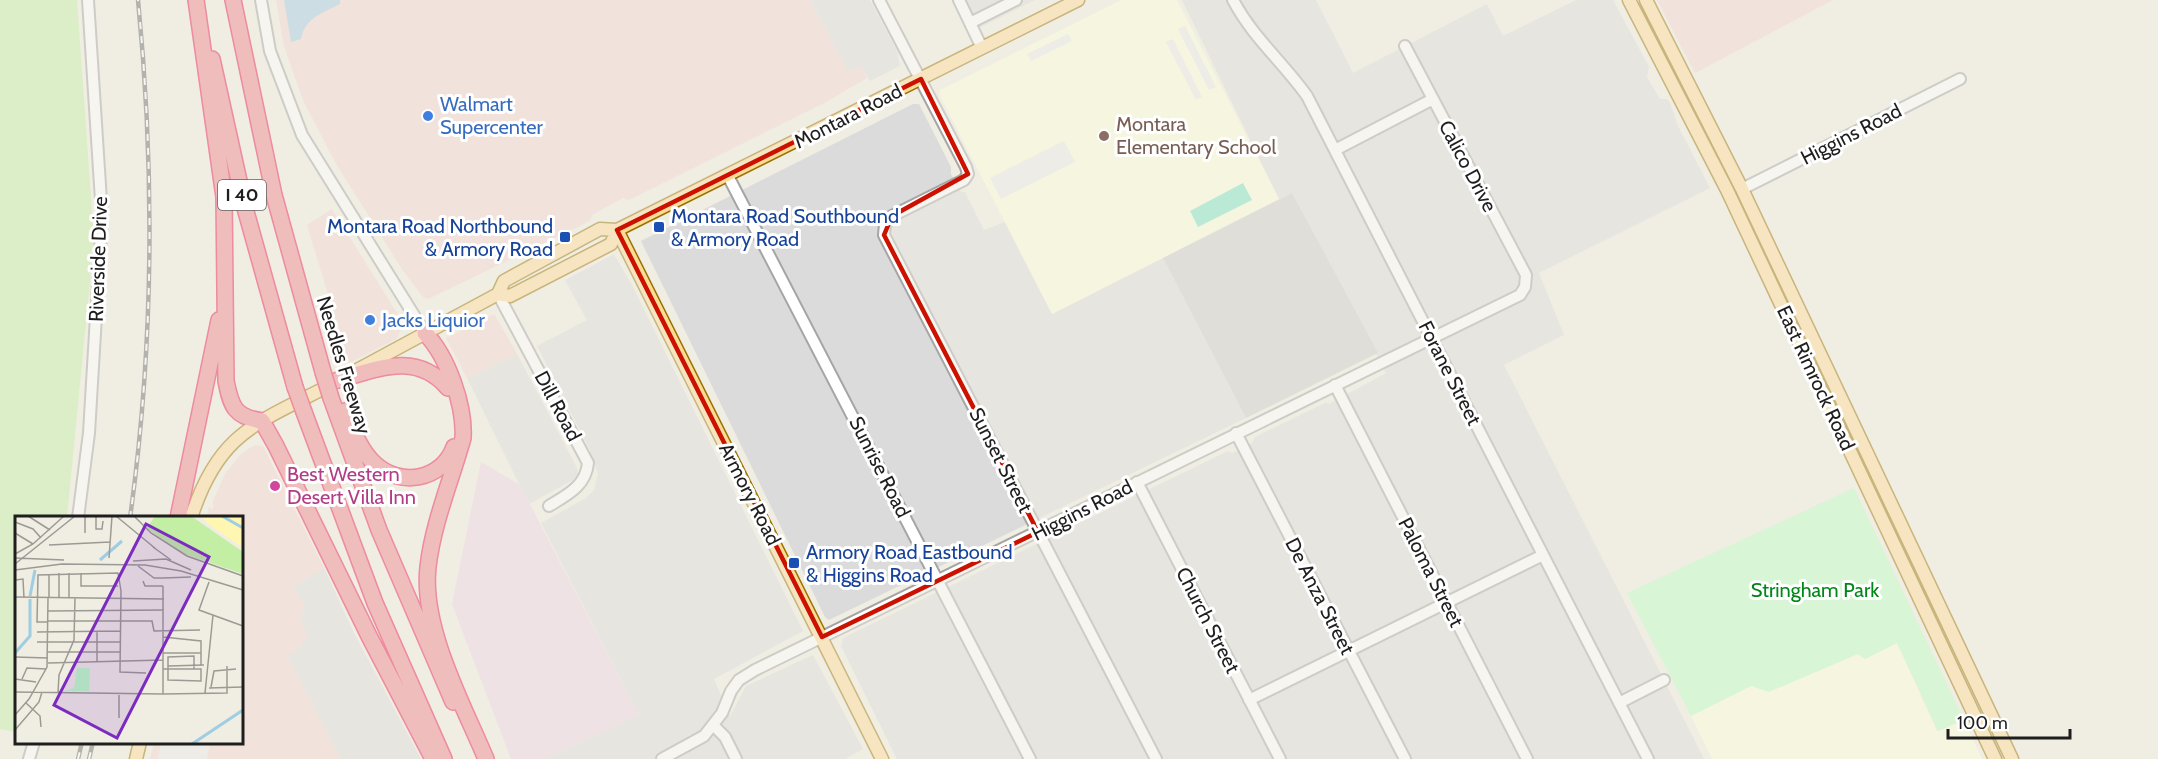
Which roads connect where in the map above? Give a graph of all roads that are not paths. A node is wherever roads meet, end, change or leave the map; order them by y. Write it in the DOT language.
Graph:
graph roads {
  1 [pos="87,0"];
  2 [pos="198,0"];
  3 [pos="233,0"];
  4 [pos="261,0"];
  5 [pos="879,0"];
  6 [pos="959,0"];
  7 [pos="1016,0"];
  8 [pos="1078,0"];
  9 [pos="1233,0"];
  10 [pos="1629,0"];
  11 [pos="1646,0"];
  12 [pos="970,23"];
  13 [pos="1405,46"];
  14 [pos="982,48"];
  15 [pos="921,79"];
  16 [pos="1960,79"];
  17 [pos="1433,99"];
  18 [pos="1335,150"];
  19 [pos="728,176"];
  20 [pos="1743,189"];
  21 [pos="617,230"];
  22 [pos="1525,287"];
  23 [pos="225,291"];
  24 [pos="498,294"];
  25 [pos="425,333"];
  26 [pos="1433,338"];
  27 [pos="332,383"];
  28 [pos="1335,385"];
  29 [pos="448,388"];
  30 [pos="262,422"];
  31 [pos="1236,433"];
  32 [pos="1137,482"];
  33 [pos="549,507"];
  34 [pos="78,516"];
  35 [pos="178,516"];
  36 [pos="192,516"];
  37 [pos="1038,532"];
  38 [pos="1543,555"];
  39 [pos="938,580"];
  40 [pos="1446,603"];
  41 [pos="822,637"];
  42 [pos="1348,651"];
  43 [pos="1664,680"];
  44 [pos="1249,700"];
  45 [pos="1619,703"];
  46 [pos="713,725"];
  47 [pos="34,744"];
  48 [pos="140,744"];
  49 [pos="30,759"];
  50 [pos="136,759"];
  51 [pos="433,759"];
  52 [pos="444,759"];
  53 [pos="480,759"];
  54 [pos="486,759"];
  55 [pos="662,759"];
  56 [pos="736,759"];
  57 [pos="882,759"];
  58 [pos="1030,759"];
  59 [pos="1156,759"];
  60 [pos="1280,759"];
  61 [pos="1405,759"];
  62 [pos="1527,759"];
  63 [pos="1648,759"];
  64 [pos="1995,759"];
  65 [pos="2012,759"];
  1 -- 34 [label="street, Riverside Drive"];
  2 -- 23 [label="highway"];
  2 -- 52 [label="highway, I 40, bridge"];
  3 -- 27 [label="highway, Needles Freeway / I 40"];
  4 -- 25 [label="street"];
  5 -- 15 [label="street"];
  6 -- 12 [label="street"];
  7 -- 12 [label="street"];
  8 -- 14 [label="main road, Montara Road"];
  9 -- 18 [label="street, Forane Street"];
  10 -- 64 [label="main road, East Rimrock Road"];
  11 -- 20 [label="main road, East Rimrock Road"];
  12 -- 14 [label="street"];
  13 -- 17 [label="street, Calico Drive"];
  14 -- 15 [label="main road, Montara Road"];
  15 -- 19 [label="main road, Montara Road"];
  15 -- 37 [label="street, Sunset Street"];
  16 -- 20 [label="street, Higgins Road"];
  17 -- 18 [label="street"];
  17 -- 22 [label="street, Calico Drive"];
  18 -- 26 [label="street, Forane Street"];
  19 -- 21 [label="main road, Montara Road"];
  19 -- 39 [label="street, Sunrise Road"];
  20 -- 65 [label="main road, East Rimrock Road"];
  21 -- 24 [label="main road, Montara Road"];
  21 -- 24 [label="main road, Montara Road"];
  21 -- 41 [label="main road, Armory Road"];
  22 -- 26 [label="street, Higgins Road"];
  23 -- 30 [label="highway"];
  23 -- 35 [label="highway"];
  24 -- 25 [label="main road, Montara Road"];
  24 -- 33 [label="street, Dill Road"];
  25 -- 27 [label="main road, Montara Road"];
  25 -- 29 [label="highway"];
  25 -- 54 [label="highway"];
  26 -- 28 [label="street, Higgins Road"];
  26 -- 38 [label="street, Forane Street"];
  27 -- 29 [label="highway"];
  27 -- 29 [label="highway"];
  27 -- 30 [label="main road, Montara Road"];
  27 -- 53 [label="highway, Needles Freeway / I 40"];
  28 -- 31 [label="street, Higgins Road"];
  28 -- 40 [label="street, Paloma Street"];
  30 -- 36 [label="main road, Montara Road"];
  30 -- 51 [label="highway"];
  31 -- 32 [label="street, Higgins Road"];
  31 -- 42 [label="street, De Anza Street"];
  32 -- 37 [label="street, Higgins Road"];
  32 -- 44 [label="street, Church Street"];
  37 -- 39 [label="street, Higgins Road"];
  37 -- 59 [label="street, Sunset Street"];
  38 -- 40 [label="street"];
  38 -- 45 [label="street, Forane Street"];
  39 -- 41 [label="street, Higgins Road"];
  39 -- 58 [label="street, Sunrise Road"];
  40 -- 42 [label="street"];
  40 -- 62 [label="street, Paloma Street"];
  41 -- 46 [label="street, Higgins Road"];
  41 -- 57 [label="main road, Armory Road"];
  42 -- 44 [label="street"];
  42 -- 61 [label="street, De Anza Street"];
  43 -- 45 [label="street"];
  44 -- 60 [label="street, Church Street"];
  45 -- 63 [label="street, Forane Street"];
  46 -- 55 [label="street, Higgins Road"];
  46 -- 56 [label="street"];
  47 -- 49 [label="street"];
  48 -- 50 [label="main road"];
}
